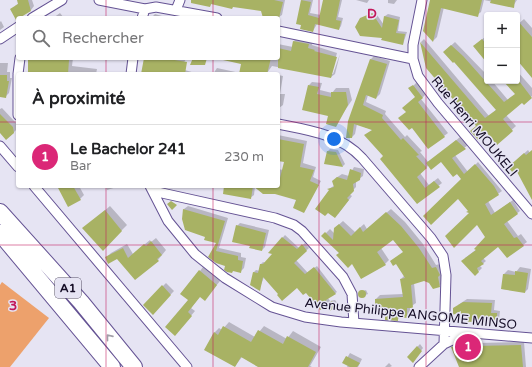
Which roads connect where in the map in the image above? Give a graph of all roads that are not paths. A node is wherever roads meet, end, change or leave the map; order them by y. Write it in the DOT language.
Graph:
graph roads {
  1 [pos="62,0"];
  2 [pos="99,0"];
  3 [pos="180,0"];
  4 [pos="422,0"];
  5 [pos="52,2"];
  6 [pos="176,10"];
  7 [pos="144,14"];
  8 [pos="34,16"];
  9 [pos="207,16"];
  10 [pos="16,28"];
  11 [pos="280,31"];
  12 [pos="0,39"];
  13 [pos="413,59"];
  14 [pos="20,60"];
  15 [pos="133,60"];
  16 [pos="18,72"];
  17 [pos="131,72"];
  18 [pos="280,124"];
  19 [pos="0,146"];
  20 [pos="16,165"];
  21 [pos="36,188"];
  22 [pos="151,189"];
  23 [pos="0,200"];
  24 [pos="0,212"];
  25 [pos="532,214"];
  26 [pos="0,233"];
  27 [pos="0,245"];
  28 [pos="81,302"];
  29 [pos="68,314"];
  30 [pos="354,323"];
  31 [pos="444,330"];
  32 [pos="468,333"];
  33 [pos="532,338"];
  34 [pos="444,344"];
  35 [pos="112,367"];
  36 [pos="134,367"];
  37 [pos="187,367"];
  38 [pos="419,367"];
  1 -- 5 [label="street"];
  2 -- 7 [label="street"];
  3 -- 6 [label="street"];
  4 -- 13 [label="street, Rue Henri MOUKELI"];
  5 -- 8 [label="street"];
  6 -- 7 [label="street"];
  6 -- 9 [label="street"];
  10 -- 12 [label="street"];
  11 -- 13 [label="street"];
  13 -- 25 [label="street, Rue Henri MOUKELI"];
  14 -- 16 [label="street"];
  15 -- 17 [label="street"];
  18 -- 31 [label="street"];
  19 -- 20 [label="street"];
  21 -- 37 [label="street"];
  22 -- 30 [label="street, Avenue Philippe ANGOME MINSO"];
  22 -- 30 [label="street"];
  23 -- 28 [label="highway"];
  24 -- 28 [label="highway, A1"];
  26 -- 29 [label="highway, A1"];
  27 -- 29 [label="highway"];
  36 -- 28 [label="highway, A1, one-way"];
  29 -- 35 [label="highway, A1"];
  30 -- 31 [label="street, Avenue Philippe ANGOME MINSO"];
  31 -- 32 [label="street, Avenue Philippe ANGOME MINSO"];
  31 -- 34 [label="street"];
  32 -- 33 [label="street, Avenue Philippe ANGOME MINSO"];
  32 -- 34 [label="street"];
  34 -- 38 [label="street"];
}
